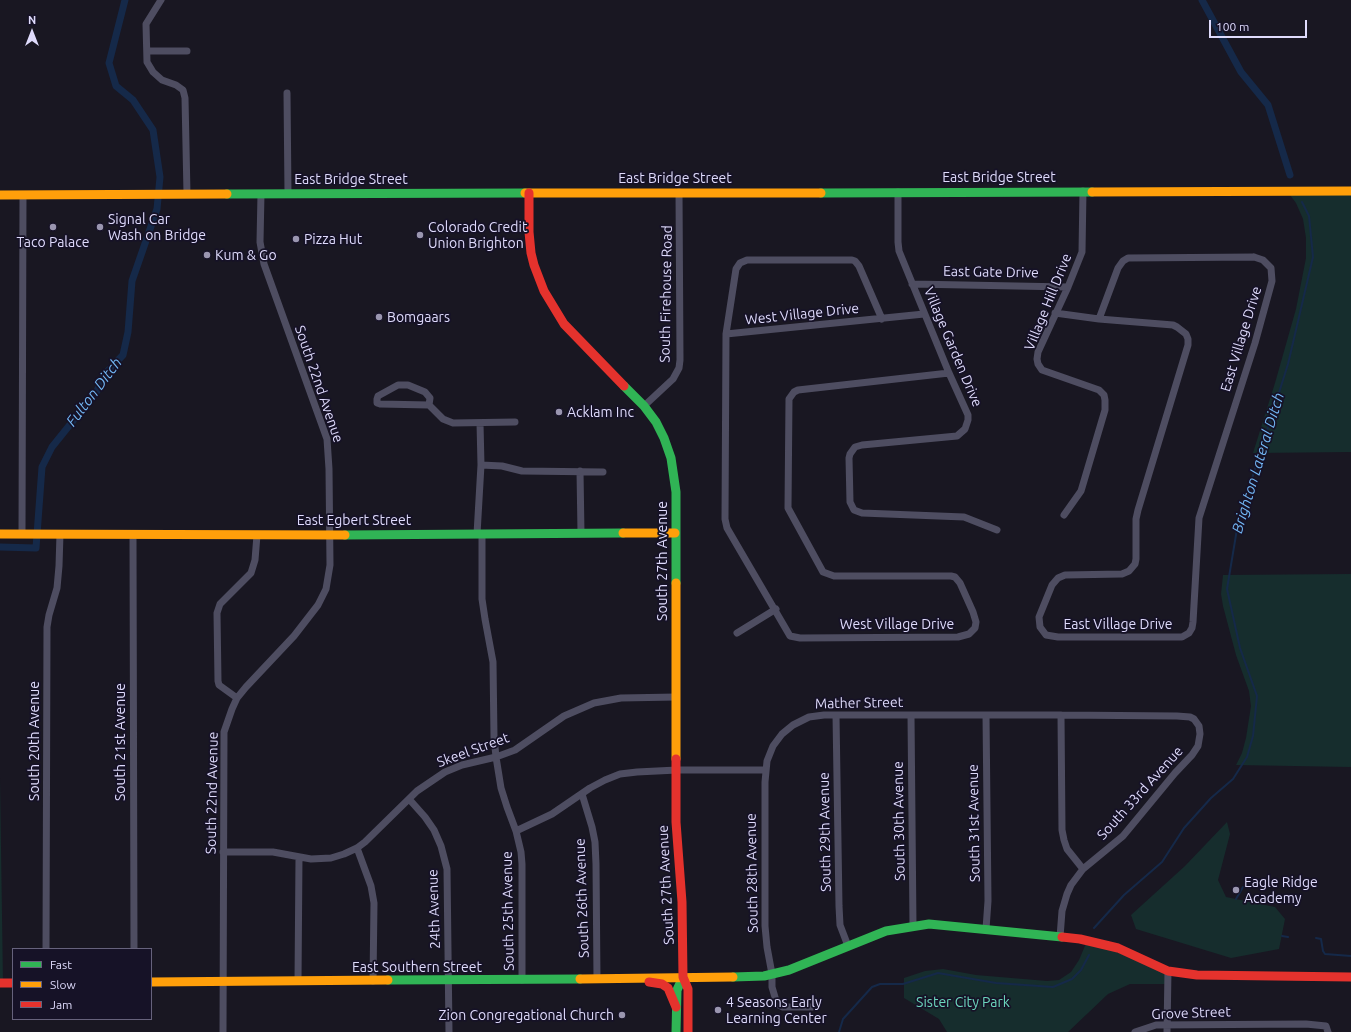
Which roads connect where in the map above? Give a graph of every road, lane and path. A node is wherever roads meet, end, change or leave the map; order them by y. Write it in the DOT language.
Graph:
graph roads {
  1 [pos="161,0"];
  2 [pos="147,51"];
  3 [pos="187,51"];
  4 [pos="287,93"];
  5 [pos="1083,191"];
  6 [pos="1351,191"];
  7 [pos="679,192"];
  8 [pos="898,192"];
  9 [pos="529,193"];
  10 [pos="23,194"];
  11 [pos="187,194"];
  12 [pos="261,194"];
  13 [pos="288,194"];
  14 [pos="0,195"];
  15 [pos="912,284"];
  16 [pos="1068,287"];
  17 [pos="1055,313"];
  18 [pos="924,314"];
  19 [pos="882,319"];
  20 [pos="1099,319"];
  21 [pos="726,334"];
  22 [pos="949,373"];
  23 [pos="429,406"];
  24 [pos="644,406"];
  25 [pos="514,422"];
  26 [pos="480,423"];
  27 [pos="481,465"];
  28 [pos="580,472"];
  29 [pos="603,472"];
  30 [pos="1064,515"];
  31 [pos="997,530"];
  32 [pos="581,533"];
  33 [pos="676,533"];
  34 [pos="0,534"];
  35 [pos="22,534"];
  36 [pos="60,534"];
  37 [pos="330,534"];
  38 [pos="480,534"];
  39 [pos="133,535"];
  40 [pos="257,535"];
  41 [pos="776,609"];
  42 [pos="737,633"];
  43 [pos="676,697"];
  44 [pos="237,698"];
  45 [pos="836,715"];
  46 [pos="911,715"];
  47 [pos="986,715"];
  48 [pos="1061,715"];
  49 [pos="1197,722"];
  50 [pos="496,757"];
  51 [pos="677,770"];
  52 [pos="765,770"];
  53 [pos="582,794"];
  54 [pos="409,799"];
  55 [pos="516,830"];
  56 [pos="357,848"];
  57 [pos="223,852"];
  58 [pos="299,857"];
  59 [pos="1083,869"];
  60 [pos="913,926"];
  61 [pos="986,929"];
  62 [pos="1060,937"];
  63 [pos="848,946"];
  64 [pos="46,948"];
  65 [pos="134,948"];
  66 [pos="1168,971"];
  67 [pos="772,974"];
  68 [pos="683,976"];
  69 [pos="1351,977"];
  70 [pos="634,978"];
  71 [pos="448,980"];
  72 [pos="522,980"];
  73 [pos="597,980"];
  74 [pos="298,981"];
  75 [pos="373,981"];
  76 [pos="152,982"];
  77 [pos="223,982"];
  78 [pos="0,983"];
  79 [pos="12,983"];
  80 [pos="813,1007"];
  81 [pos="676,1008"];
  82 [pos="1167,1028"];
  83 [pos="1248,1028"];
  84 [pos="223,1032"];
  85 [pos="441,1032"];
  86 [pos="449,1032"];
  87 [pos="676,1032"];
  88 [pos="688,1032"];
  89 [pos="1135,1032"];
  90 [pos="1328,1032"];
  1 -- 2 [label="street"];
  2 -- 3 [label="street"];
  2 -- 11 [label="street"];
  4 -- 13 [label="street"];
  5 -- 6 [label="main road, East Bridge Street"];
  5 -- 8 [label="main road, East Bridge Street"];
  5 -- 16 [label="street, Village Hill Drive"];
  7 -- 8 [label="main road, East Bridge Street"];
  7 -- 9 [label="main road, East Bridge Street"];
  7 -- 24 [label="street, South Firehouse Road"];
  8 -- 15 [label="street, Village Garden Drive"];
  9 -- 13 [label="main road, East Bridge Street"];
  9 -- 24 [label="main road, South 27th Avenue"];
  10 -- 11 [label="main road, East Bridge Street"];
  10 -- 14 [label="main road, East Bridge Street"];
  10 -- 35 [label="street"];
  11 -- 12 [label="main road, East Bridge Street"];
  12 -- 13 [label="main road, East Bridge Street"];
  12 -- 37 [label="street, South 22nd Avenue"];
  15 -- 16 [label="street, East Gate Drive"];
  15 -- 18 [label="street, Village Garden Drive"];
  16 -- 17 [label="street, Village Hill Drive"];
  17 -- 20 [label="street, East Village Drive"];
  17 -- 30 [label="street, Village Hill Drive"];
  18 -- 19 [label="street, West Village Drive"];
  18 -- 22 [label="street, Village Garden Drive"];
  19 -- 21 [label="street, West Village Drive"];
  19 -- 21 [label="street, West Village Drive"];
  20 -- 20 [label="street, East Village Drive"];
  21 -- 41 [label="street, West Village Drive"];
  22 -- 31 [label="street, Village Garden Drive"];
  22 -- 41 [label="street, West Village Drive"];
  23 -- 23 [label="street"];
  23 -- 26 [label="street"];
  24 -- 33 [label="main road, South 27th Avenue"];
  25 -- 26 [label="street"];
  26 -- 27 [label="street, South 25th Avenue"];
  27 -- 28 [label="street"];
  27 -- 38 [label="street, South 25th Avenue"];
  28 -- 29 [label="street"];
  28 -- 32 [label="street"];
  32 -- 33 [label="main road, East Egbert Street"];
  32 -- 38 [label="main road, East Egbert Street"];
  33 -- 43 [label="main road, South 27th Avenue"];
  34 -- 35 [label="main road, East Egbert Street"];
  35 -- 36 [label="main road, East Egbert Street"];
  36 -- 39 [label="main road, East Egbert Street"];
  36 -- 64 [label="street, South 20th Avenue"];
  37 -- 38 [label="main road, East Egbert Street"];
  37 -- 40 [label="main road, East Egbert Street"];
  37 -- 44 [label="street, South 22nd Avenue"];
  38 -- 50 [label="street, South 25th Avenue"];
  39 -- 40 [label="main road, East Egbert Street"];
  39 -- 65 [label="street, South 21st Avenue"];
  40 -- 44 [label="street"];
  41 -- 42 [label="street"];
  43 -- 50 [label="street, Skeel Street"];
  43 -- 51 [label="main road, South 27th Avenue"];
  44 -- 57 [label="street, South 22nd Avenue"];
  45 -- 46 [label="street, Mather Street"];
  45 -- 52 [label="street, Mather Street"];
  45 -- 63 [label="street, South 29th Avenue"];
  46 -- 47 [label="street, Mather Street"];
  46 -- 60 [label="street, South 30th Avenue"];
  47 -- 48 [label="street, Mather Street"];
  47 -- 61 [label="street, South 31st Avenue"];
  48 -- 49 [label="street, Mather Street"];
  48 -- 59 [label="street"];
  49 -- 59 [label="street, South 33rd Avenue"];
  50 -- 54 [label="street, Skeel Street"];
  50 -- 55 [label="street, South 25th Avenue"];
  51 -- 52 [label="street"];
  51 -- 53 [label="street"];
  51 -- 68 [label="main road, South 27th Avenue"];
  52 -- 67 [label="street, South 28th Avenue"];
  53 -- 55 [label="street"];
  53 -- 73 [label="street, South 26th Avenue"];
  54 -- 56 [label="street, Skeel Street"];
  54 -- 71 [label="street, 24th Avenue"];
  55 -- 72 [label="street, South 25th Avenue"];
  56 -- 58 [label="street, Skeel Street"];
  56 -- 75 [label="street"];
  57 -- 58 [label="street, Skeel Street"];
  57 -- 77 [label="street, South 22nd Avenue"];
  58 -- 74 [label="street"];
  59 -- 62 [label="street, South 33rd Avenue"];
  60 -- 61 [label="main road, East Southern Street"];
  60 -- 63 [label="main road, East Southern Street"];
  61 -- 62 [label="main road, East Southern Street"];
  62 -- 66 [label="main road, East Southern Street"];
  63 -- 67 [label="main road, East Southern Street"];
  66 -- 69 [label="main road, East Southern Street"];
  66 -- 82 [label="street"];
  67 -- 68 [label="main road, East Southern Street"];
  67 -- 80 [label="street, South 28th Avenue"];
  68 -- 70 [label="main road, East Southern Street"];
  68 -- 81 [label="main road, South 27th Avenue"];
  68 -- 88 [label="main road, South 27th Avenue"];
  70 -- 73 [label="main road, East Southern Street"];
  70 -- 81 [label="main road"];
  71 -- 72 [label="main road, East Southern Street"];
  71 -- 75 [label="main road, East Southern Street"];
  71 -- 86 [label="street, 24th Avenue"];
  72 -- 73 [label="main road, East Southern Street"];
  74 -- 75 [label="main road, East Southern Street"];
  74 -- 77 [label="main road, East Southern Street"];
  76 -- 77 [label="main road, East Southern Street"];
  77 -- 84 [label="street, South 22nd Avenue"];
  78 -- 79 [label="main road"];
  81 -- 87 [label="main road, South 27th Avenue"];
  82 -- 83 [label="street, Grove Street"];
  82 -- 89 [label="street, Grove Street"];
  83 -- 90 [label="street, Grove Street"];
  85 -- 86 [label="street"];
}
